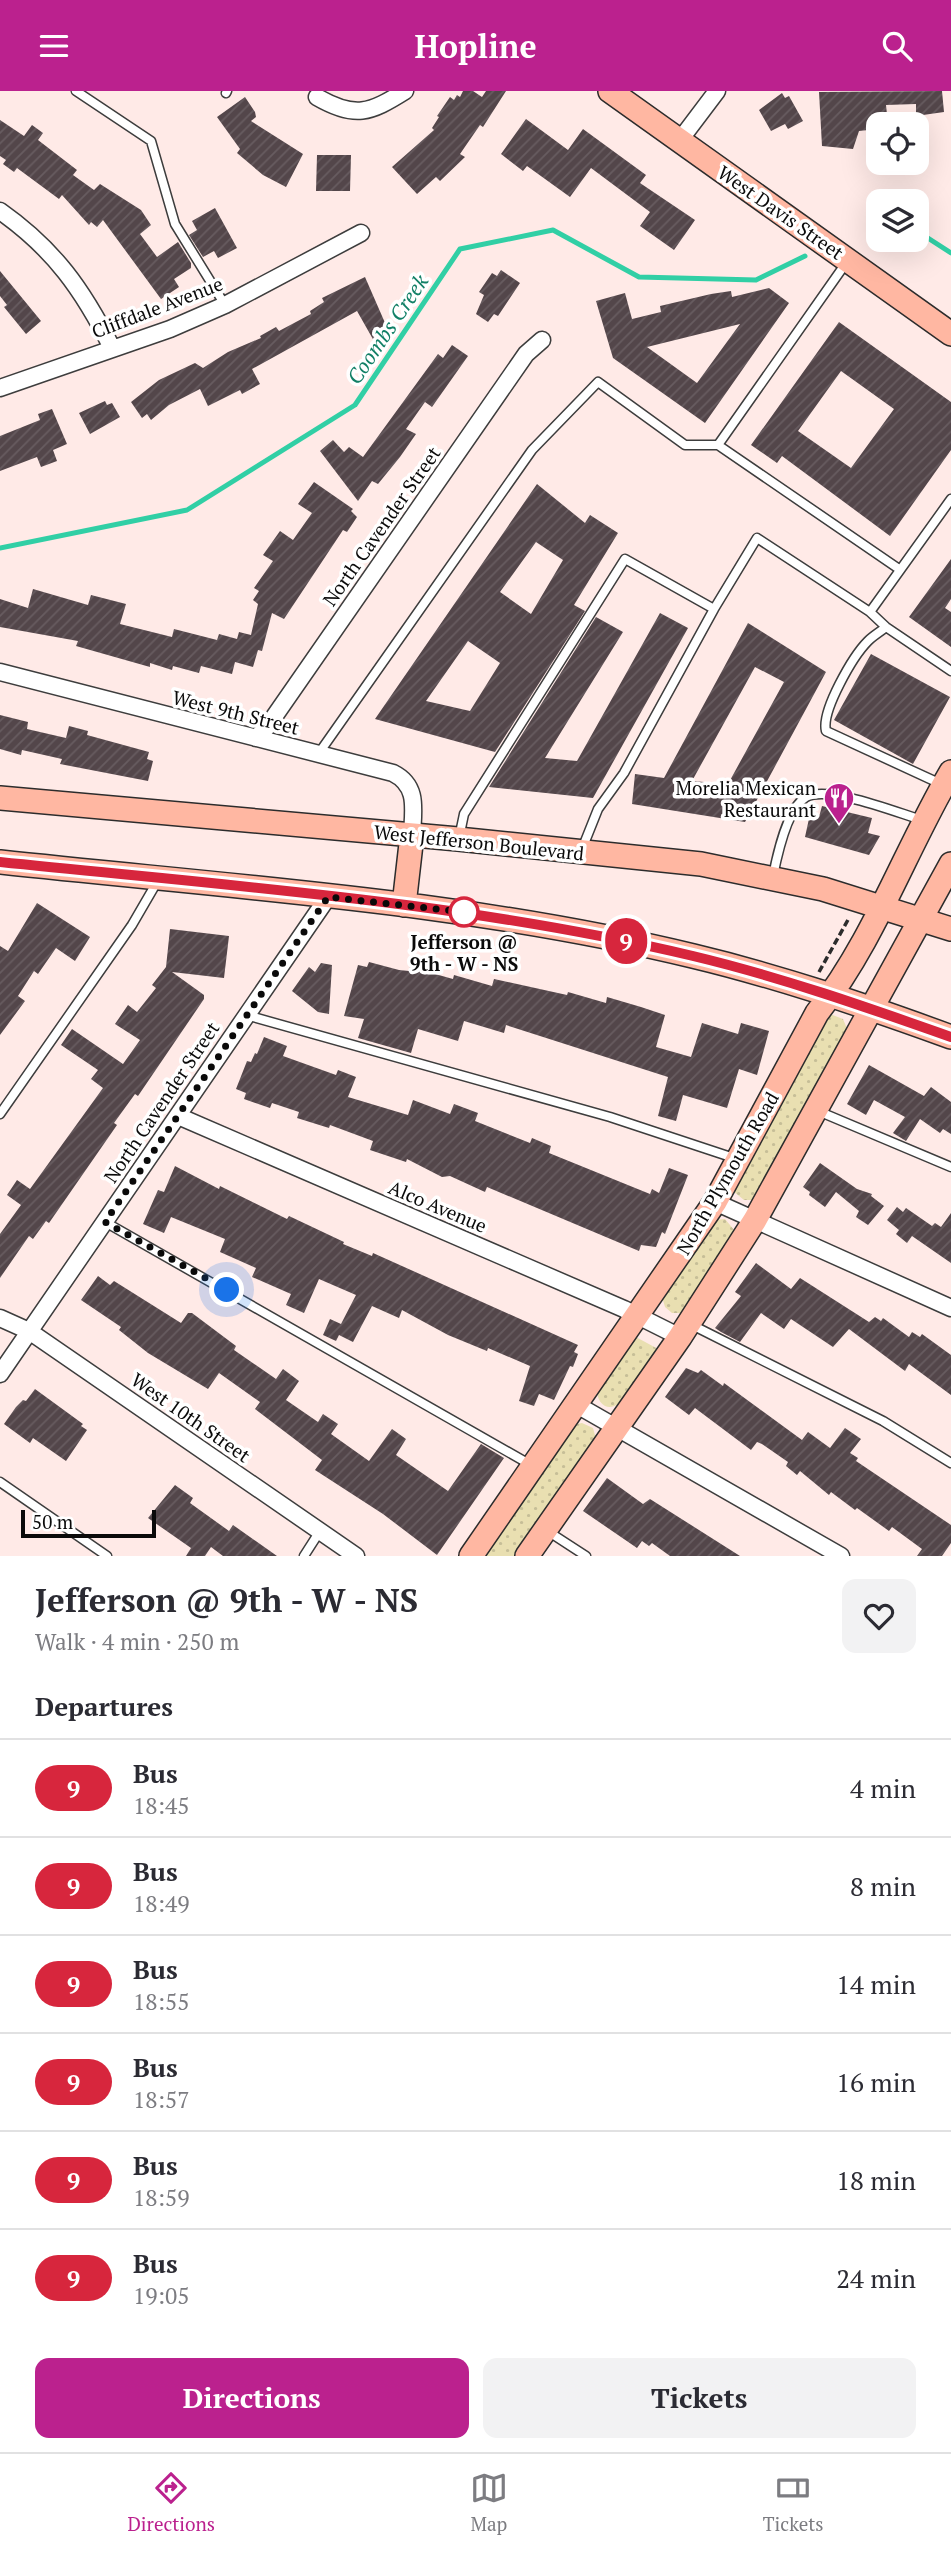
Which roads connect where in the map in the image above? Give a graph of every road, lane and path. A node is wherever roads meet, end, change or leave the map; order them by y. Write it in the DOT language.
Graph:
graph roads {
  1 [pos="76,91"];
  2 [pos="405,91"];
  3 [pos="610,91"];
  4 [pos="717,91"];
  5 [pos="317,97"];
  6 [pos="680,140"];
  7 [pos="0,211"];
  8 [pos="361,233"];
  9 [pos="848,260"];
  10 [pos="225,305"];
  11 [pos="951,334"];
  12 [pos="542,340"];
  13 [pos="112,348"];
  14 [pos="0,389"];
  15 [pos="718,445"];
  16 [pos="951,499"];
  17 [pos="899,569"];
  18 [pos="714,609"];
  19 [pos="870,612"];
  20 [pos="886,627"];
  21 [pos="951,671"];
  22 [pos="0,672"];
  23 [pos="256,738"];
  24 [pos="319,753"];
  25 [pos="947,778"];
  26 [pos="0,798"];
  27 [pos="925,821"];
  28 [pos="412,835"];
  29 [pos="458,839"];
  30 [pos="581,851"];
  31 [pos="0,862"];
  32 [pos="951,864"];
  33 [pos="772,877"];
  34 [pos="158,879"];
  35 [pos="328,897"];
  36 [pos="404,905"];
  37 [pos="881,905"];
  38 [pos="920,919"];
  39 [pos="844,927"];
  40 [pos="951,929"];
  41 [pos="819,971"];
  42 [pos="831,994"];
  43 [pos="873,1009"];
  44 [pos="246,1015"];
  45 [pos="951,1037"];
  46 [pos="815,1110"];
  47 [pos="0,1114"];
  48 [pos="178,1116"];
  49 [pos="737,1160"];
  50 [pos="951,1167"];
  51 [pos="715,1202"];
  52 [pos="755,1220"];
  53 [pos="105,1222"];
  54 [pos="951,1308"];
  55 [pos="638,1315"];
  56 [pos="0,1318"];
  57 [pos="685,1330"];
  58 [pos="29,1331"];
  59 [pos="0,1374"];
  60 [pos="577,1405"];
  61 [pos="617,1428"];
  62 [pos="951,1463"];
  63 [pos="534,1467"];
  64 [pos="0,1482"];
  65 [pos="546,1530"];
  66 [pos="320,1531"];
  67 [pos="107,1556"];
  68 [pos="304,1556"];
  69 [pos="356,1556"];
  70 [pos="471,1556"];
  71 [pos="527,1556"];
  72 [pos="586,1556"];
  73 [pos="841,1556"];
  1 -- 10 [label="lane"];
  2 -- 5 [label="street"];
  3 -- 6 [label="main road, West Davis Street"];
  4 -- 6 [label="street"];
  6 -- 9 [label="main road, West Davis Street"];
  7 -- 13 [label="street"];
  8 -- 10 [label="street, Cliffdale Avenue"];
  9 -- 11 [label="main road, West Davis Street"];
  9 -- 15 [label="lane"];
  10 -- 13 [label="street, Cliffdale Avenue"];
  12 -- 23 [label="street, North Cavender Street"];
  13 -- 14 [label="street, Cliffdale Avenue"];
  15 -- 17 [label="lane"];
  15 -- 24 [label="lane"];
  16 -- 17 [label="lane"];
  17 -- 19 [label="lane"];
  18 -- 19 [label="lane"];
  18 -- 29 [label="lane"];
  18 -- 30 [label="lane"];
  19 -- 20 [label="lane"];
  20 -- 21 [label="lane"];
  20 -- 25 [label="lane"];
  22 -- 23 [label="street, West 9th Street"];
  23 -- 24 [label="street, West 9th Street"];
  24 -- 28 [label="street, West 9th Street"];
  25 -- 27 [label="main road, North Plymouth Road"];
  26 -- 28 [label="main road, West Jefferson Boulevard"];
  27 -- 33 [label="lane"];
  27 -- 37 [label="main road, North Plymouth Road"];
  28 -- 29 [label="main road, West Jefferson Boulevard"];
  28 -- 36 [label="main road"];
  29 -- 30 [label="main road, West Jefferson Boulevard"];
  30 -- 33 [label="main road, West Jefferson Boulevard"];
  31 -- 34 [label="main road"];
  32 -- 38 [label="main road"];
  33 -- 37 [label="main road, West Jefferson Boulevard"];
  34 -- 35 [label="main road"];
  34 -- 47 [label="lane"];
  35 -- 36 [label="main road"];
  35 -- 44 [label="street, North Cavender Street"];
  36 -- 42 [label="main road"];
  37 -- 38 [label="main road, West Jefferson Boulevard"];
  37 -- 42 [label="main road, North Plymouth Road"];
  38 -- 40 [label="main road, West Jefferson Boulevard"];
  38 -- 43 [label="main road"];
  39 -- 41 [label="path"];
  42 -- 43 [label="main road"];
  42 -- 49 [label="main road, North Plymouth Road"];
  43 -- 45 [label="main road"];
  43 -- 46 [label="main road"];
  44 -- 48 [label="street, North Cavender Street"];
  44 -- 49 [label="lane"];
  46 -- 50 [label="lane"];
  46 -- 52 [label="main road"];
  48 -- 53 [label="street, North Cavender Street"];
  48 -- 55 [label="street, Alco Avenue"];
  49 -- 51 [label="main road, North Plymouth Road"];
  51 -- 52 [label="street"];
  51 -- 55 [label="main road, North Plymouth Road"];
  52 -- 54 [label="street"];
  52 -- 57 [label="main road"];
  53 -- 58 [label="street, North Cavender Street"];
  53 -- 63 [label="lane"];
  55 -- 57 [label="street, Alco Avenue"];
  55 -- 60 [label="main road, North Plymouth Road"];
  56 -- 58 [label="street, West 10th Street"];
  57 -- 61 [label="main road"];
  57 -- 62 [label="lane"];
  58 -- 59 [label="street, North Cavender Street"];
  58 -- 66 [label="street, West 10th Street"];
  60 -- 61 [label="street"];
  60 -- 63 [label="main road, North Plymouth Road"];
  61 -- 65 [label="main road"];
  61 -- 73 [label="street"];
  63 -- 70 [label="main road, North Plymouth Road"];
  64 -- 67 [label="lane"];
  65 -- 71 [label="main road"];
  65 -- 72 [label="lane"];
  66 -- 68 [label="lane"];
  66 -- 69 [label="street, West 10th Street"];
}
